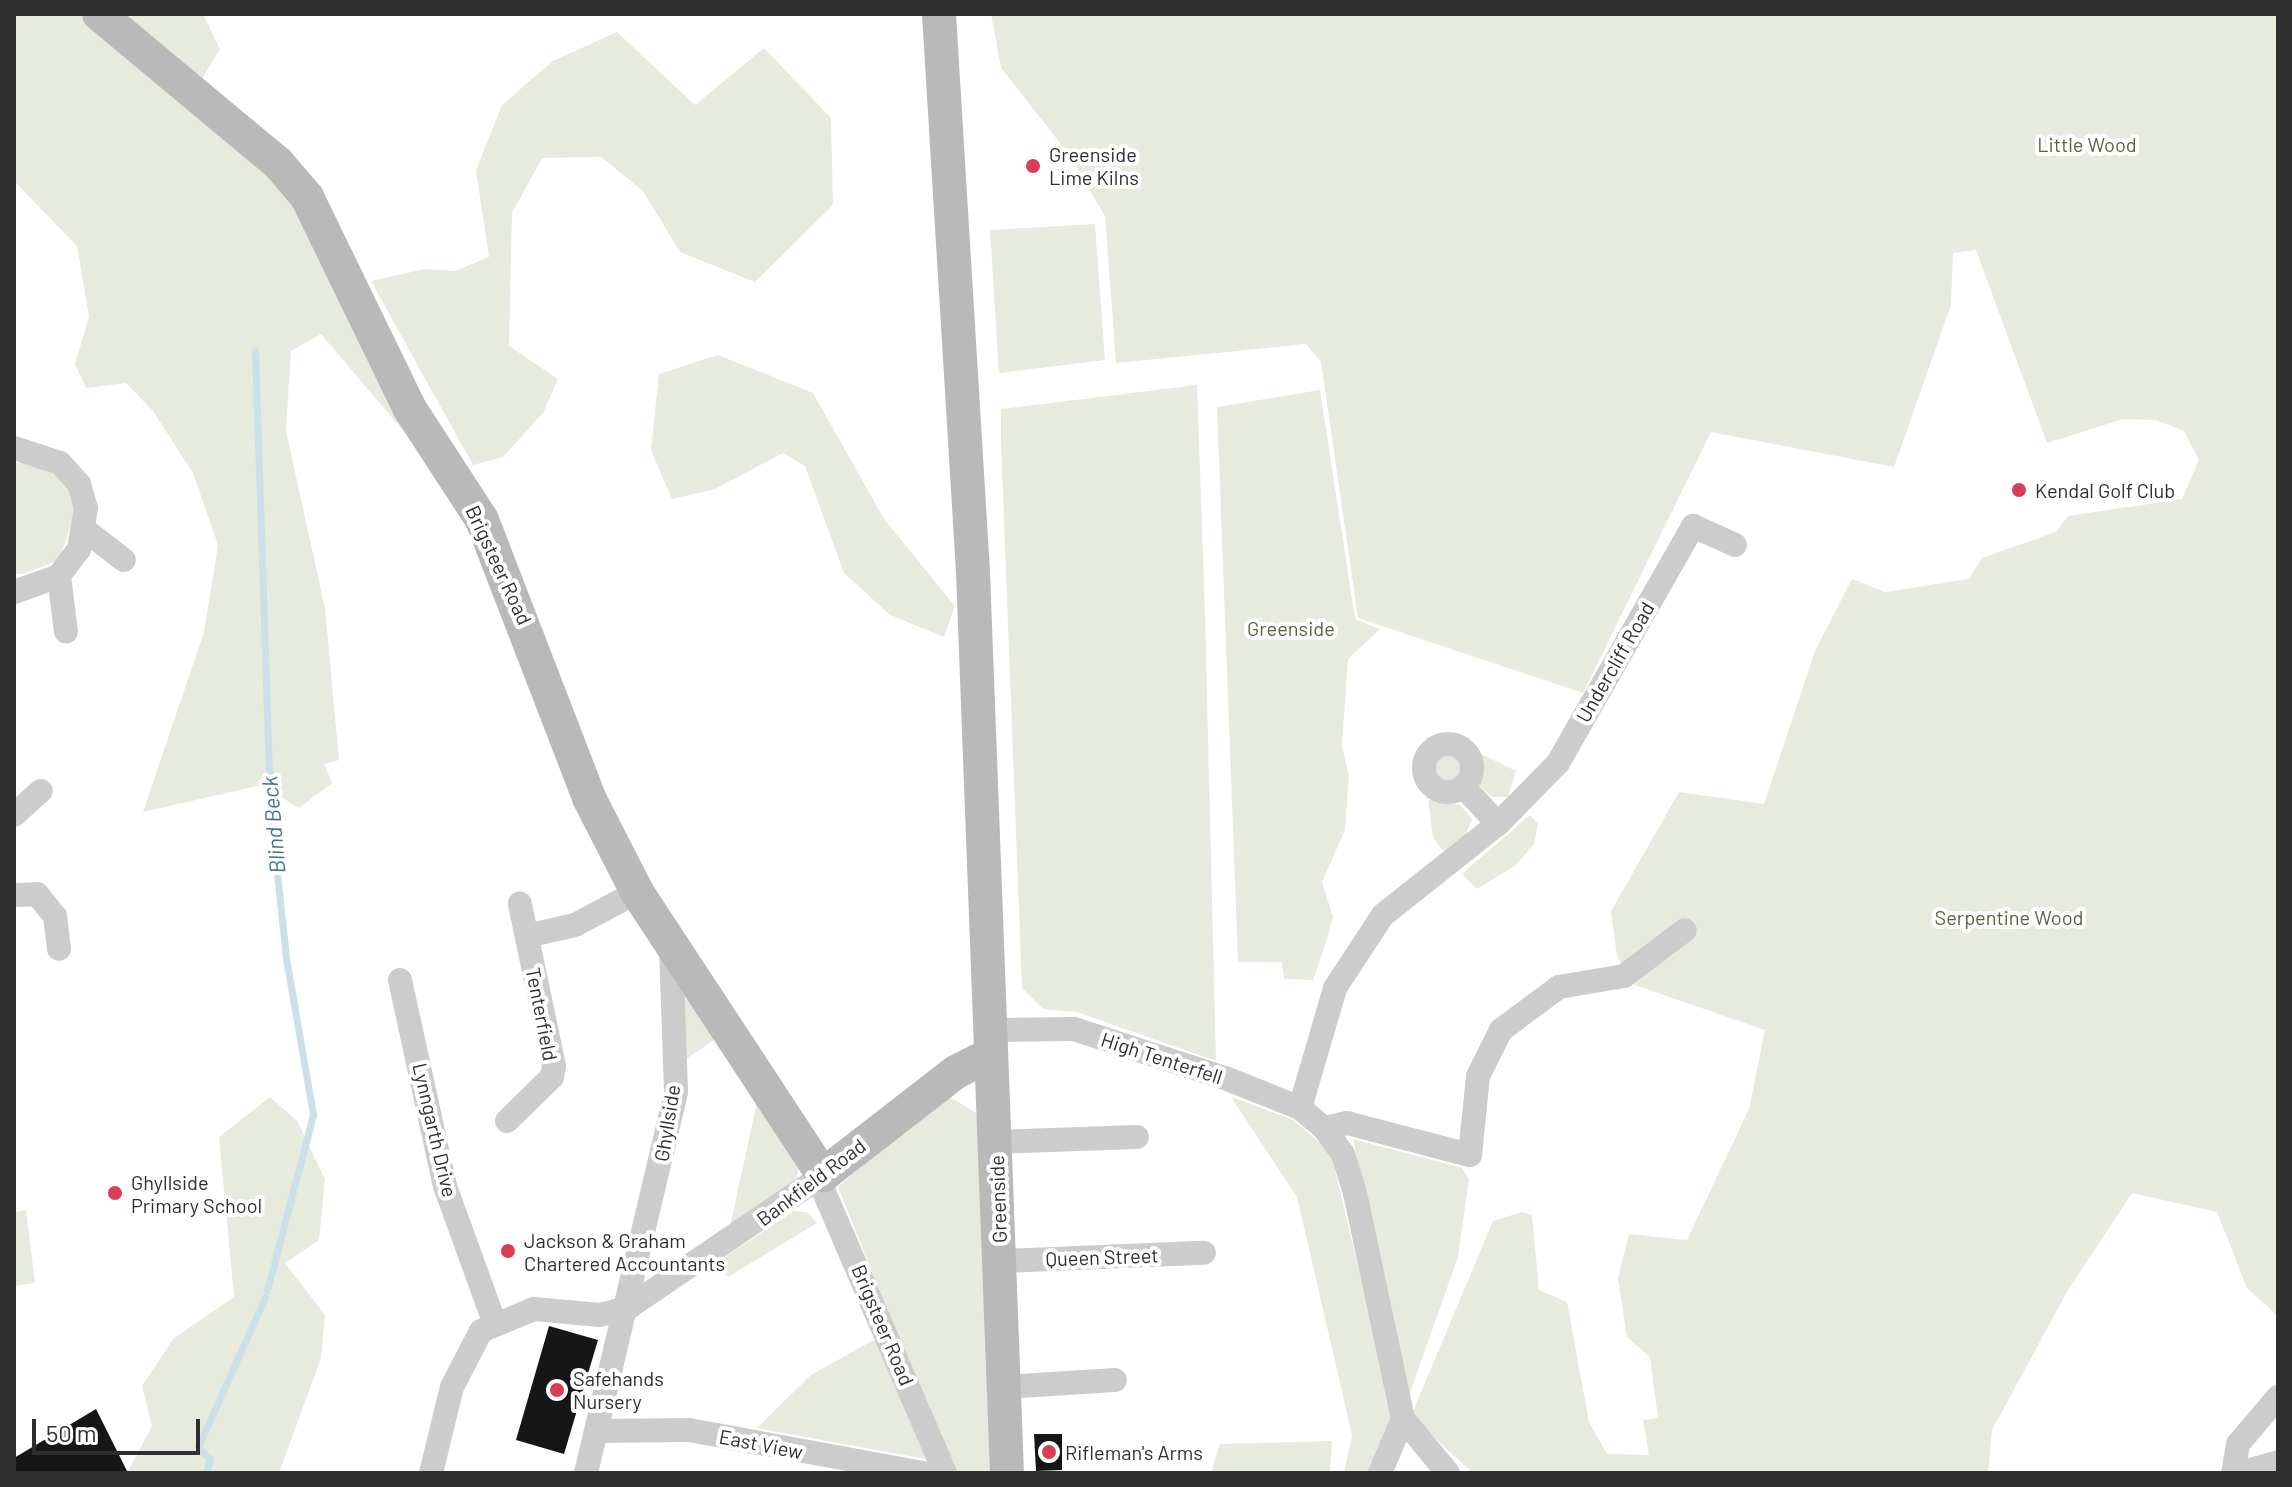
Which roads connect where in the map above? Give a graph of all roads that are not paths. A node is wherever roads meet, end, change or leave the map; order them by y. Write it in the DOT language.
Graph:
graph roads {
  1 [pos="99,14"];
  2 [pos="939,14"];
  3 [pos="14,448"];
  4 [pos="85,530"];
  5 [pos="1735,545"];
  6 [pos="124,560"];
  7 [pos="59,576"];
  8 [pos="14,592"];
  9 [pos="66,632"];
  10 [pos="1463,786"];
  11 [pos="41,791"];
  12 [pos="14,815"];
  13 [pos="1498,824"];
  14 [pos="637,892"];
  15 [pos="14,895"];
  16 [pos="520,904"];
  17 [pos="1685,930"];
  18 [pos="671,935"];
  19 [pos="527,936"];
  20 [pos="59,949"];
  21 [pos="400,980"];
  22 [pos="990,1043"];
  23 [pos="1300,1108"];
  24 [pos="507,1121"];
  25 [pos="1324,1128"];
  26 [pos="1137,1137"];
  27 [pos="996,1142"];
  28 [pos="820,1177"];
  29 [pos="1204,1253"];
  30 [pos="1001,1261"];
  31 [pos="629,1307"];
  32 [pos="494,1321"];
  33 [pos="1115,1380"];
  34 [pos="1004,1387"];
  35 [pos="2278,1397"];
  36 [pos="1403,1419"];
  37 [pos="599,1431"];
  38 [pos="2278,1462"];
  39 [pos="431,1473"];
  40 [pos="586,1473"];
  41 [pos="923,1473"];
  42 [pos="945,1473"];
  43 [pos="1007,1473"];
  44 [pos="1380,1473"];
  45 [pos="1448,1473"];
  46 [pos="2233,1473"];
  47 [pos="2240,1473"];
  1 -- 14 [label="street, Brigsteer Road"];
  2 -- 22 [label="street, Greenside"];
  3 -- 4 [label="street"];
  4 -- 6 [label="street"];
  4 -- 7 [label="street"];
  5 -- 13 [label="street, Undercliff Road"];
  7 -- 8 [label="street"];
  7 -- 9 [label="street"];
  10 -- 13 [label="street"];
  11 -- 12 [label="street"];
  13 -- 23 [label="street, Undercliff Road"];
  14 -- 18 [label="street, Brigsteer Road"];
  14 -- 19 [label="street"];
  15 -- 20 [label="street"];
  16 -- 19 [label="street, Tenterfield"];
  17 -- 25 [label="street"];
  18 -- 28 [label="street, Brigsteer Road"];
  18 -- 31 [label="street, Ghyllside"];
  19 -- 24 [label="street, Tenterfield"];
  21 -- 32 [label="street, Lynngarth Drive"];
  22 -- 23 [label="street, High Tenterfell"];
  22 -- 27 [label="street, Greenside"];
  22 -- 28 [label="street, Bankfield Road"];
  23 -- 25 [label="street, High Tenterfell"];
  25 -- 36 [label="street, High Tenterfell"];
  26 -- 27 [label="street"];
  27 -- 30 [label="street, Greenside"];
  28 -- 31 [label="street, Bankfield Road"];
  28 -- 42 [label="street, Brigsteer Road"];
  29 -- 30 [label="street, Queen Street"];
  30 -- 34 [label="street, Greenside"];
  31 -- 32 [label="street"];
  31 -- 37 [label="street, Ghyllside"];
  32 -- 39 [label="street"];
  33 -- 34 [label="street"];
  34 -- 43 [label="street, Greenside"];
  35 -- 46 [label="street"];
  36 -- 44 [label="street"];
  36 -- 45 [label="street, High Tenterfell"];
  37 -- 40 [label="street, Ghyllside"];
  37 -- 41 [label="street, East View"];
  38 -- 47 [label="street"];
}
